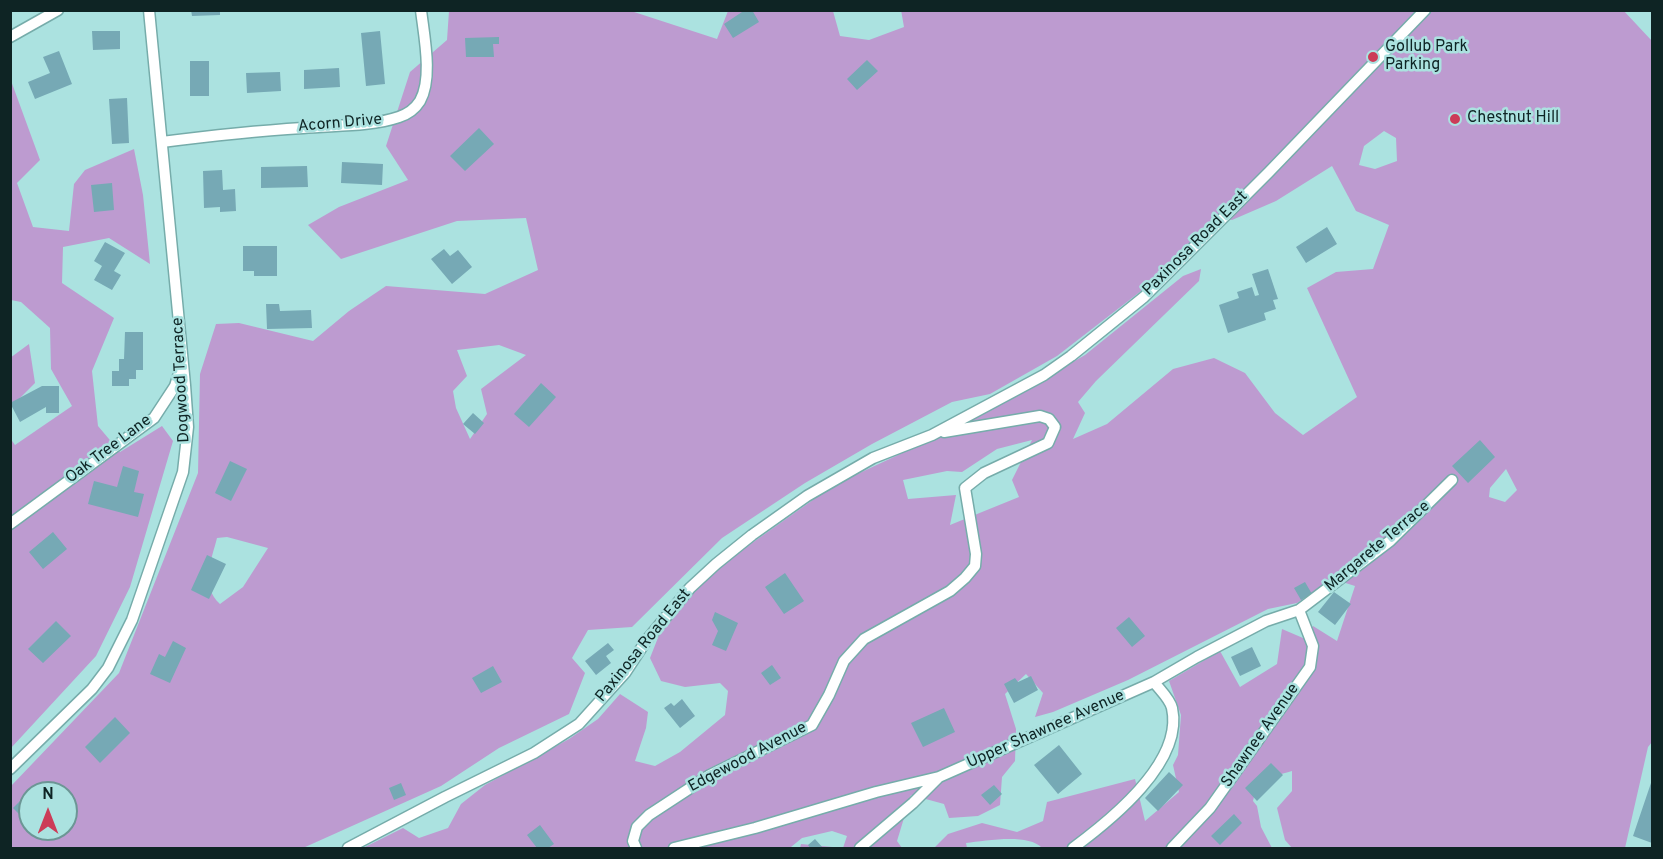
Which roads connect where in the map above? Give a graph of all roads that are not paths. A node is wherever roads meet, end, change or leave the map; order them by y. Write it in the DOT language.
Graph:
graph roads {
  1 [pos="58,10"];
  2 [pos="149,10"];
  3 [pos="422,10"];
  4 [pos="1425,10"];
  5 [pos="10,37"];
  6 [pos="162,142"];
  7 [pos="183,358"];
  8 [pos="932,435"];
  9 [pos="1452,480"];
  10 [pos="966,504"];
  11 [pos="10,524"];
  12 [pos="1299,610"];
  13 [pos="1154,682"];
  14 [pos="10,769"];
  15 [pos="939,777"];
  16 [pos="348,849"];
  17 [pos="636,849"];
  18 [pos="675,849"];
  19 [pos="860,849"];
  20 [pos="1073,849"];
  21 [pos="1172,849"];
  1 -- 5 [label="street"];
  2 -- 6 [label="street, Dogwood Terrace"];
  3 -- 6 [label="street, Acorn Drive"];
  4 -- 8 [label="street, Paxinosa Road East"];
  6 -- 7 [label="street, Dogwood Terrace"];
  7 -- 11 [label="street, Oak Tree Lane"];
  7 -- 14 [label="street, Dogwood Terrace"];
  8 -- 10 [label="street, Paxinosa Road East"];
  8 -- 16 [label="street, Paxinosa Road East"];
  9 -- 12 [label="street, Margarete Terrace"];
  10 -- 17 [label="street, Edgewood Avenue"];
  12 -- 13 [label="street, Upper Shawnee Avenue"];
  12 -- 21 [label="street, Shawnee Avenue"];
  13 -- 15 [label="street, Upper Shawnee Avenue"];
  13 -- 20 [label="street"];
  15 -- 18 [label="street, Upper Shawnee Avenue"];
  15 -- 19 [label="street"];
}
